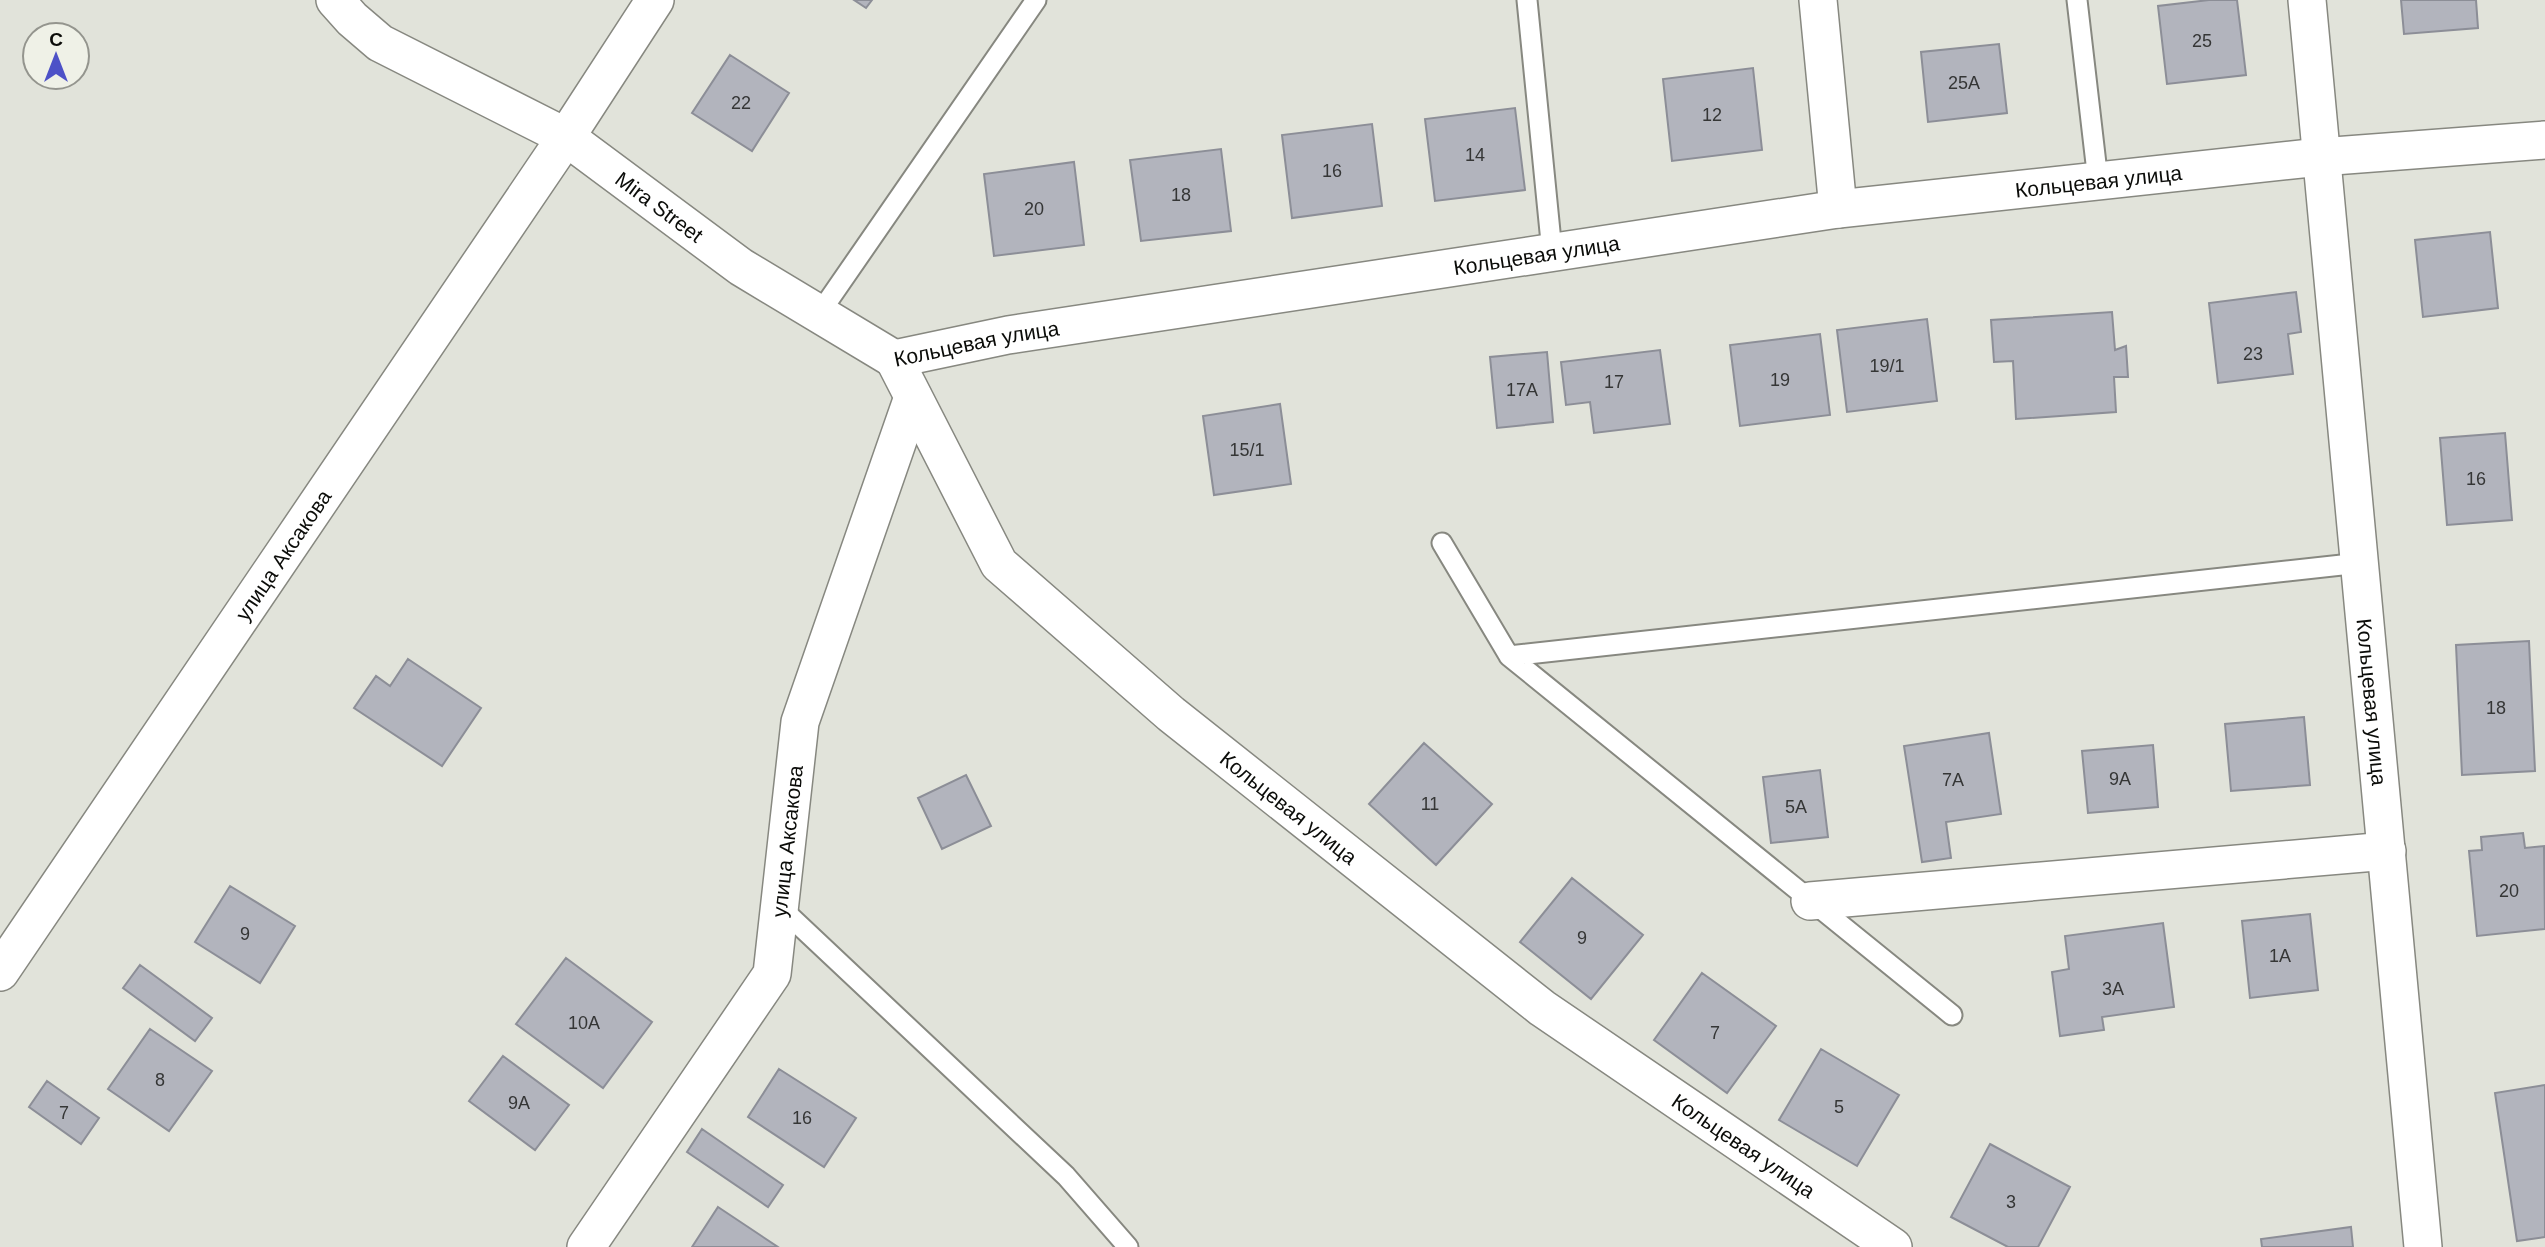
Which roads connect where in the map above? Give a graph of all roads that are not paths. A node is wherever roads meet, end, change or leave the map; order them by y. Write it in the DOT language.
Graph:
graph roads {
  1 [pos="335,0"];
  2 [pos="655,0"];
  3 [pos="1036,0"];
  4 [pos="1527,0"];
  5 [pos="1818,0"];
  6 [pos="2077,0"];
  7 [pos="2307,0"];
  8 [pos="566,136"];
  9 [pos="2545,139"];
  10 [pos="2320,157"];
  11 [pos="2098,181"];
  12 [pos="1838,209"];
  13 [pos="1552,252"];
  14 [pos="819,314"];
  15 [pos="894,359"];
  16 [pos="913,397"];
  17 [pos="1443,543"];
  18 [pos="2360,563"];
  19 [pos="1509,656"];
  20 [pos="2387,851"];
  21 [pos="1810,901"];
  22 [pos="780,907"];
  23 [pos="0,972"];
  24 [pos="1952,1015"];
  25 [pos="586,1247"];
  26 [pos="1128,1247"];
  27 [pos="1893,1247"];
  28 [pos="2423,1247"];
  1 -- 8 [label="street, Mira Street"];
  2 -- 8 [label="street"];
  3 -- 14 [label="lane"];
  4 -- 13 [label="lane"];
  5 -- 12 [label="street"];
  6 -- 11 [label="lane"];
  7 -- 10 [label="street, Кольцевая улица"];
  8 -- 14 [label="street, Mira Street"];
  8 -- 23 [label="street, улица Аксакова"];
  9 -- 10 [label="street, Кольцевая улица"];
  10 -- 11 [label="street, Кольцевая улица"];
  10 -- 18 [label="street, Кольцевая улица"];
  11 -- 12 [label="street, Кольцевая улица"];
  12 -- 13 [label="street, Кольцевая улица"];
  13 -- 15 [label="street, Кольцевая улица"];
  14 -- 15 [label="street, Mira Street"];
  15 -- 16 [label="street, Кольцевая улица"];
  16 -- 22 [label="street, улица Аксакова"];
  16 -- 27 [label="street, Кольцевая улица"];
  17 -- 19 [label="lane"];
  18 -- 19 [label="lane"];
  18 -- 20 [label="street, Кольцевая улица"];
  19 -- 21 [label="lane"];
  20 -- 21 [label="street"];
  20 -- 28 [label="street, Кольцевая улица"];
  21 -- 24 [label="lane"];
  22 -- 25 [label="street, улица Аксакова"];
  22 -- 26 [label="lane"];
}
